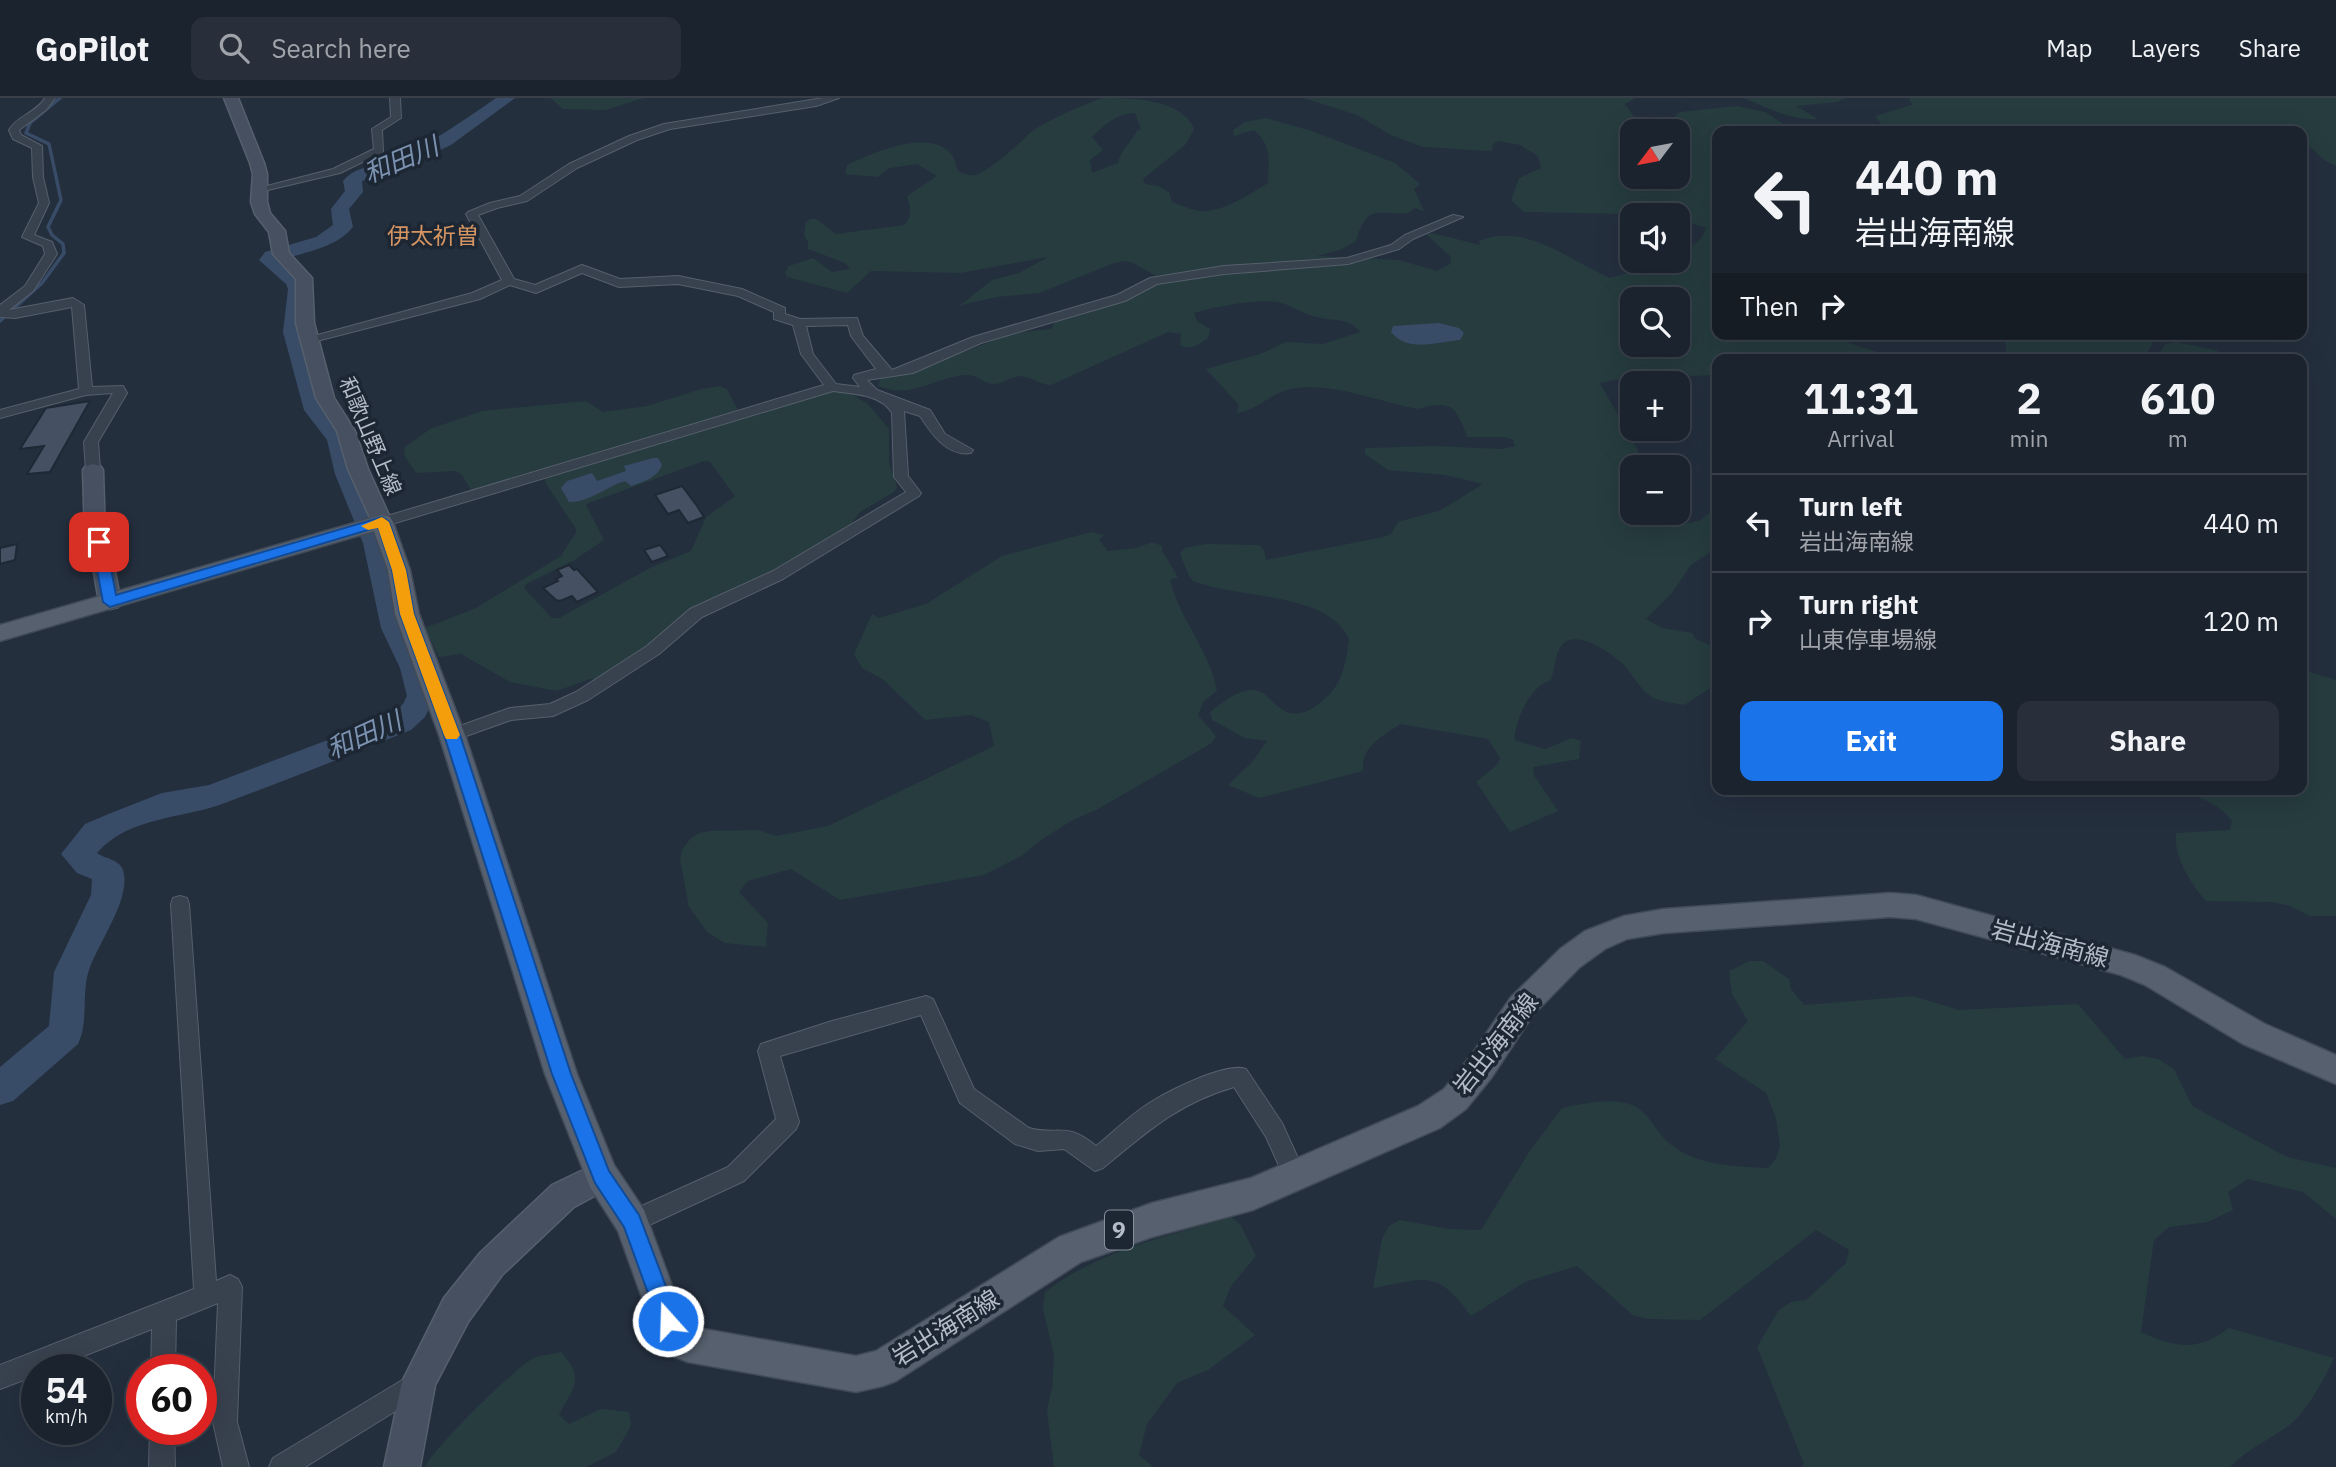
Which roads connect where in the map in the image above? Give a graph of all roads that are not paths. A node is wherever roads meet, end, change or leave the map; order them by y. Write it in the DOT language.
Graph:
graph roads {
  1 [pos="50,98"];
  2 [pos="231,98"];
  3 [pos="395,98"];
  4 [pos="834,98"];
  5 [pos="260,191"];
  6 [pos="1457,217"];
  7 [pos="509,281"];
  8 [pos="0,312"];
  9 [pos="799,323"];
  10 [pos="309,339"];
  11 [pos="884,370"];
  12 [pos="832,387"];
  13 [pos="86,391"];
  14 [pos="872,393"];
  15 [pos="893,403"];
  16 [pos="0,414"];
  17 [pos="966,450"];
  18 [pos="93,470"];
  19 [pos="373,525"];
  20 [pos="110,602"];
  21 [pos="0,633"];
  22 [pos="452,735"];
  23 [pos="180,904"];
  24 [pos="2336,1070"];
  25 [pos="1295,1176"];
  26 [pos="602,1177"];
  27 [pos="632,1222"];
  28 [pos="206,1298"];
  29 [pos="163,1314"];
  30 [pos="163,1354"];
  31 [pos="0,1377"];
  32 [pos="419,1382"];
  33 [pos="162,1445"];
  34 [pos="162,1467"];
  35 [pos="236,1467"];
  36 [pos="282,1467"];
  37 [pos="402,1467"];
  1 -- 8 [label="street"];
  2 -- 5 [label="main road, 和歌山野上線"];
  3 -- 5 [label="street"];
  4 -- 7 [label="street"];
  5 -- 10 [label="main road, 和歌山野上線"];
  6 -- 11 [label="street"];
  7 -- 9 [label="street"];
  7 -- 10 [label="street"];
  8 -- 13 [label="street"];
  9 -- 11 [label="street"];
  9 -- 12 [label="street"];
  10 -- 19 [label="main road, 和歌山野上線"];
  11 -- 14 [label="street"];
  12 -- 14 [label="street"];
  12 -- 19 [label="street"];
  13 -- 16 [label="street"];
  13 -- 18 [label="street"];
  14 -- 15 [label="street"];
  15 -- 17 [label="street"];
  15 -- 22 [label="street"];
  18 -- 20 [label="main road"];
  19 -- 20 [label="main road"];
  19 -- 22 [label="main road, 岩出海南線 / 9"];
  20 -- 21 [label="main road"];
  22 -- 26 [label="main road, 岩出海南線 / 9"];
  23 -- 28 [label="street"];
  24 -- 25 [label="main road, 岩出海南線 / 9"];
  25 -- 27 [label="main road, 岩出海南線 / 9"];
  25 -- 27 [label="street"];
  26 -- 27 [label="main road, 岩出海南線 / 9"];
  26 -- 32 [label="main road"];
  28 -- 29 [label="street"];
  28 -- 35 [label="street"];
  29 -- 30 [label="street"];
  29 -- 31 [label="street"];
  32 -- 36 [label="street"];
  32 -- 37 [label="main road"];
  33 -- 34 [label="street"];
}
